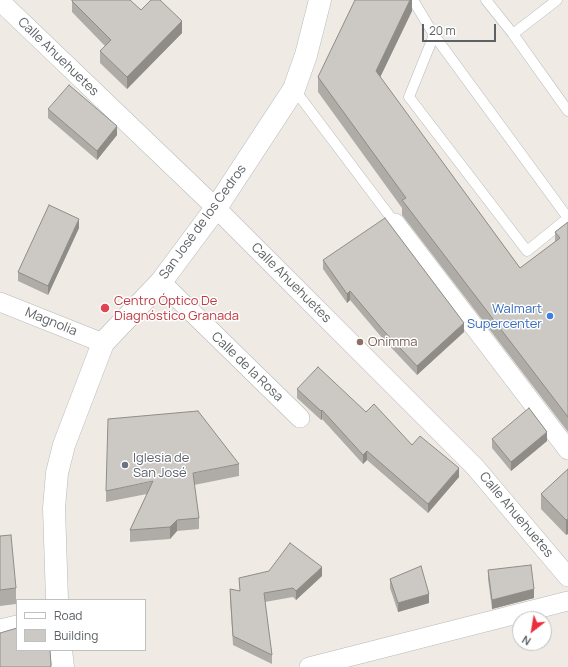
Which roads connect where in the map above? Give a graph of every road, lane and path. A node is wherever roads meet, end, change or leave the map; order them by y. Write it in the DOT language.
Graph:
graph roads {
  1 [pos="320,0"];
  2 [pos="413,0"];
  3 [pos="486,0"];
  4 [pos="557,0"];
  5 [pos="0,1"];
  6 [pos="513,34"];
  7 [pos="434,35"];
  8 [pos="294,89"];
  9 [pos="568,111"];
  10 [pos="216,208"];
  11 [pos="568,218"];
  12 [pos="396,223"];
  13 [pos="161,282"];
  14 [pos="0,302"];
  15 [pos="103,343"];
  16 [pos="300,418"];
  17 [pos="568,450"];
  18 [pos="568,577"];
  19 [pos="57,599"];
  20 [pos="568,601"];
  21 [pos="16,625"];
  22 [pos="0,629"];
  23 [pos="61,651"];
  24 [pos="62,667"];
  25 [pos="309,667"];
  1 -- 8 [label="street, San José de los Cedros"];
  2 -- 7 [label="lane"];
  3 -- 6 [label="lane"];
  4 -- 6 [label="lane"];
  5 -- 10 [label="street, Calle Ahuehuetes"];
  6 -- 9 [label="lane"];
  7 -- 11 [label="lane"];
  7 -- 11 [label="lane"];
  8 -- 10 [label="street, San José de los Cedros"];
  8 -- 12 [label="lane"];
  10 -- 13 [label="street, San José de los Cedros"];
  10 -- 18 [label="street, Calle Ahuehuetes"];
  12 -- 17 [label="street"];
  13 -- 15 [label="street, San José de los Cedros"];
  13 -- 16 [label="street, Calle de la Rosa"];
  14 -- 15 [label="street, Magnolia"];
  15 -- 19 [label="street, San José de los Cedros"];
  20 -- 25 [label="street"];
  21 -- 22 [label="street"];
  23 -- 24 [label="street"];
}
